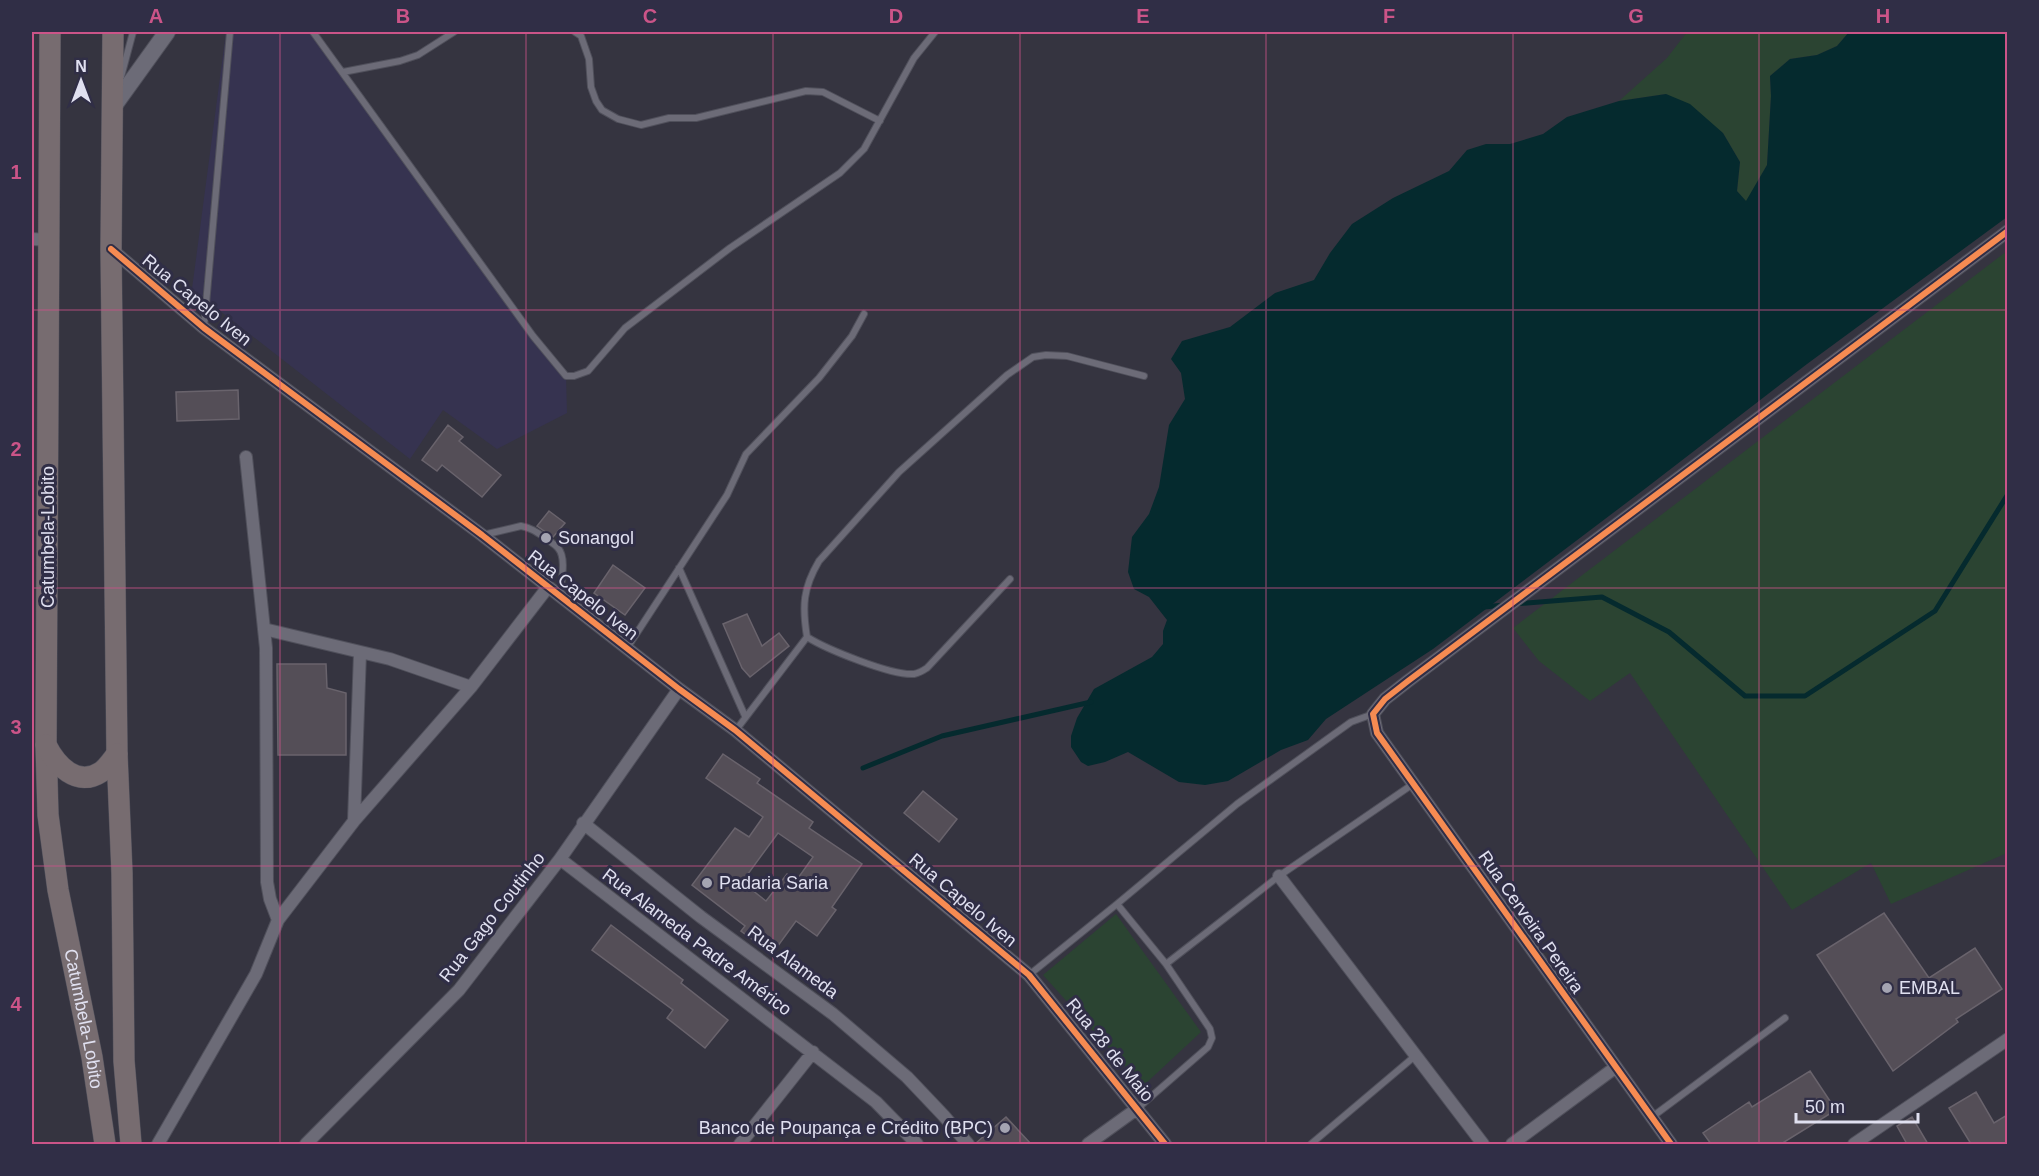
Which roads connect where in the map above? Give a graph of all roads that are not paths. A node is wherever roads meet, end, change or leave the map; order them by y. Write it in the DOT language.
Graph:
graph roads {
  1 [pos="50,32"];
  2 [pos="113,32"];
  3 [pos="133,32"];
  4 [pos="167,32"];
  5 [pos="230,32"];
  6 [pos="313,32"];
  7 [pos="454,32"];
  8 [pos="575,32"];
  9 [pos="935,32"];
  10 [pos="343,72"];
  11 [pos="114,107"];
  12 [pos="880,121"];
  13 [pos="2007,231"];
  14 [pos="41,239"];
  15 [pos="111,249"];
  16 [pos="864,314"];
  17 [pos="204,328"];
  18 [pos="1144,376"];
  19 [pos="246,457"];
  20 [pos="482,535"];
  21 [pos="679,568"];
  22 [pos="1010,579"];
  23 [pos="548,586"];
  24 [pos="560,596"];
  25 [pos="264,629"];
  26 [pos="807,637"];
  27 [pos="627,648"];
  28 [pos="360,652"];
  29 [pos="471,687"];
  30 [pos="679,689"];
  31 [pos="1373,714"];
  32 [pos="745,716"];
  33 [pos="735,730"];
  34 [pos="46,744"];
  35 [pos="117,754"];
  36 [pos="1415,783"];
  37 [pos="354,821"];
  38 [pos="584,824"];
  39 [pos="560,860"];
  40 [pos="1279,876"];
  41 [pos="1118,904"];
  42 [pos="278,920"];
  43 [pos="1166,964"];
  44 [pos="1029,975"];
  45 [pos="1785,1018"];
  46 [pos="2007,1039"];
  47 [pos="813,1052"];
  48 [pos="1415,1056"];
  49 [pos="1616,1067"];
  50 [pos="1138,1108"];
  51 [pos="1652,1118"];
  52 [pos="105,1144"];
  53 [pos="131,1144"];
  54 [pos="158,1144"];
  55 [pos="306,1144"];
  56 [pos="740,1144"];
  57 [pos="917,1144"];
  58 [pos="968,1144"];
  59 [pos="1088,1144"];
  60 [pos="1166,1144"];
  61 [pos="1311,1144"];
  62 [pos="1483,1144"];
  63 [pos="1512,1144"];
  64 [pos="1671,1144"];
  65 [pos="1854,1144"];
  1 -- 14 [label="highway, Catumbela-Lobito"];
  2 -- 11 [label="highway, Catumbela-Lobito"];
  3 -- 11 [label="lane"];
  4 -- 11 [label="street"];
  5 -- 17 [label="lane"];
  6 -- 10 [label="lane"];
  7 -- 10 [label="lane"];
  8 -- 12 [label="lane"];
  9 -- 12 [label="lane"];
  10 -- 12 [label="lane"];
  11 -- 15 [label="highway, Catumbela-Lobito"];
  13 -- 31 [label="street"];
  14 -- 34 [label="highway, Catumbela-Lobito"];
  15 -- 17 [label="street, Rua Capelo Iven"];
  15 -- 35 [label="highway, Catumbela-Lobito"];
  16 -- 21 [label="lane"];
  17 -- 20 [label="street, Rua Capelo Iven"];
  18 -- 26 [label="lane"];
  19 -- 25 [label="street"];
  20 -- 23 [label="street, Rua Capelo Iven"];
  20 -- 24 [label="lane"];
  21 -- 27 [label="lane"];
  21 -- 32 [label="lane"];
  22 -- 26 [label="lane"];
  23 -- 24 [label="street, Rua Capelo Iven"];
  23 -- 29 [label="street"];
  24 -- 27 [label="street, Rua Capelo Iven"];
  25 -- 28 [label="street"];
  25 -- 42 [label="street"];
  26 -- 32 [label="lane"];
  27 -- 30 [label="street, Rua Capelo Iven"];
  28 -- 29 [label="street"];
  28 -- 37 [label="street"];
  29 -- 37 [label="street"];
  30 -- 33 [label="street, Rua Capelo Iven"];
  30 -- 38 [label="street, Rua Gago Coutinho"];
  31 -- 36 [label="street, Rua Cerveira Pereira"];
  31 -- 41 [label="lane"];
  32 -- 33 [label="lane"];
  33 -- 44 [label="street, Rua Capelo Iven"];
  34 -- 35 [label="highway"];
  34 -- 52 [label="highway, Catumbela-Lobito"];
  35 -- 53 [label="highway, Catumbela-Lobito"];
  36 -- 40 [label="lane"];
  36 -- 49 [label="street, Rua Cerveira Pereira"];
  37 -- 42 [label="street"];
  38 -- 39 [label="street, Rua Gago Coutinho"];
  38 -- 58 [label="street, Rua Alameda"];
  39 -- 47 [label="street, Rua Alameda Padre Américo"];
  39 -- 55 [label="street, Rua Gago Coutinho"];
  40 -- 43 [label="lane"];
  40 -- 48 [label="street"];
  41 -- 43 [label="lane"];
  41 -- 44 [label="lane"];
  42 -- 54 [label="street"];
  43 -- 50 [label="lane"];
  44 -- 50 [label="street, Rua 28 de Maio"];
  45 -- 51 [label="lane"];
  46 -- 65 [label="street"];
  47 -- 56 [label="street"];
  47 -- 57 [label="street"];
  48 -- 61 [label="lane"];
  48 -- 62 [label="street"];
  49 -- 51 [label="street, Rua Cerveira Pereira"];
  49 -- 63 [label="street"];
  50 -- 59 [label="street"];
  50 -- 60 [label="street, Rua 28 de Maio"];
  51 -- 64 [label="street, Rua Cerveira Pereira"];
}
